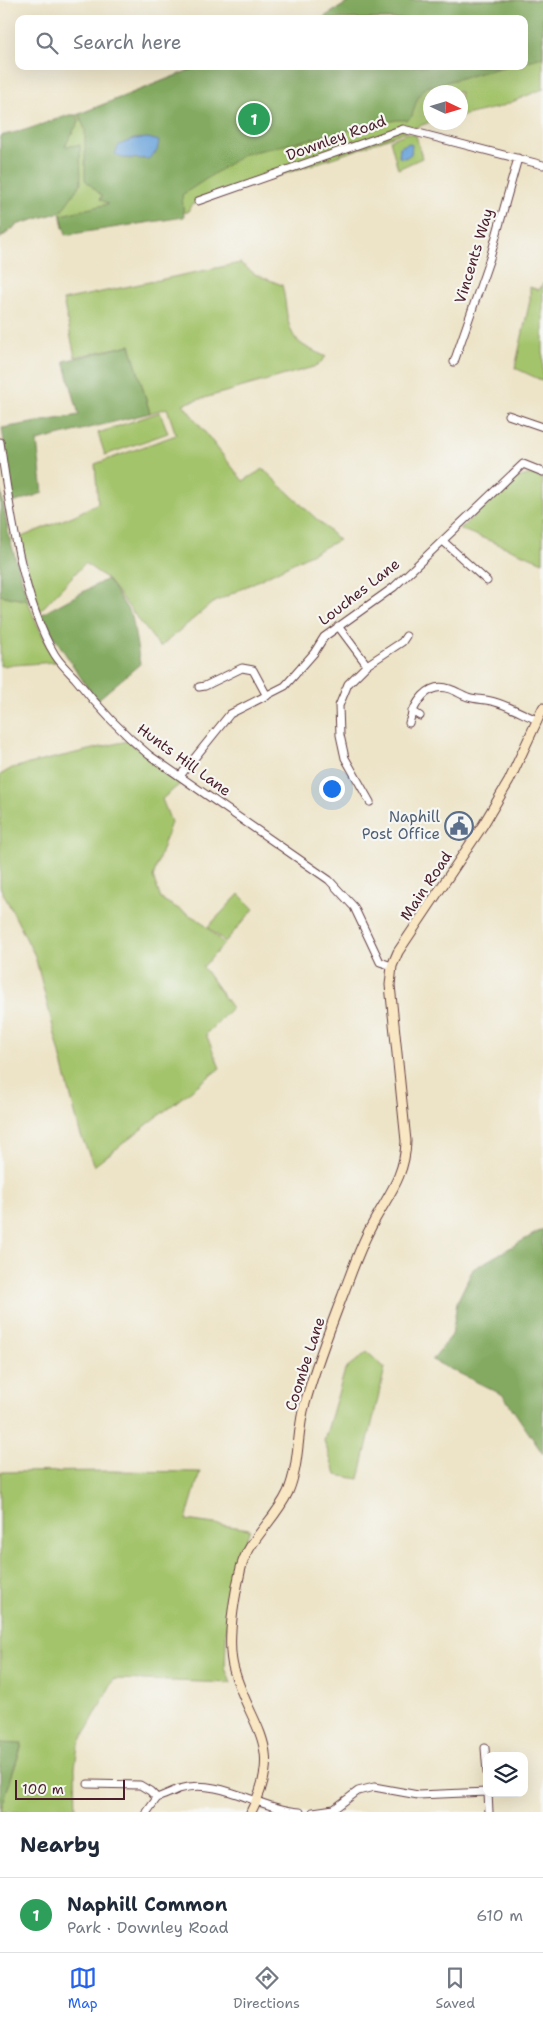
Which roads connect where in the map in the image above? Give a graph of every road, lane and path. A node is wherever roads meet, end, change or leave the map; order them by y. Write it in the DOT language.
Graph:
graph roads {
  1 [pos="518,158"];
  2 [pos="543,165"];
  3 [pos="198,201"];
  4 [pos="454,362"];
  5 [pos="508,415"];
  6 [pos="543,427"];
  7 [pos="0,442"];
  8 [pos="543,472"];
  9 [pos="443,541"];
  10 [pos="487,581"];
  11 [pos="338,626"];
  12 [pos="406,636"];
  13 [pos="367,665"];
  14 [pos="199,687"];
  15 [pos="267,696"];
  16 [pos="543,708"];
  17 [pos="412,711"];
  18 [pos="420,716"];
  19 [pos="537,720"];
  20 [pos="409,723"];
  21 [pos="180,776"];
  22 [pos="370,802"];
  23 [pos="391,970"];
  24 [pos="485,1748"];
  25 [pos="485,1752"];
  26 [pos="88,1784"];
  27 [pos="483,1793"];
  28 [pos="488,1797"];
  29 [pos="157,1798"];
  30 [pos="256,1802"];
  31 [pos="336,1811"];
  32 [pos="147,1812"];
  33 [pos="251,1812"];
  34 [pos="300,1812"];
  35 [pos="313,1812"];
  36 [pos="490,1812"];
  1 -- 2 [label="street, Downley Road"];
  1 -- 3 [label="street, Downley Road"];
  1 -- 4 [label="street, Vincents Way"];
  5 -- 6 [label="street"];
  7 -- 21 [label="street, Hunts Hill Lane"];
  8 -- 9 [label="street, Louches Lane"];
  9 -- 10 [label="street"];
  9 -- 11 [label="street, Louches Lane"];
  11 -- 13 [label="street"];
  11 -- 15 [label="street, Louches Lane"];
  12 -- 13 [label="street"];
  13 -- 22 [label="street"];
  14 -- 15 [label="street"];
  15 -- 21 [label="street, Louches Lane"];
  16 -- 19 [label="street, Main Road"];
  17 -- 18 [label="street"];
  17 -- 19 [label="street"];
  17 -- 20 [label="street"];
  19 -- 23 [label="street, Main Road"];
  21 -- 23 [label="street, Hunts Hill Lane"];
  23 -- 30 [label="street, Coombe Lane"];
  24 -- 25 [label="street"];
  26 -- 29 [label="street"];
  27 -- 31 [label="street"];
  28 -- 36 [label="street"];
  29 -- 30 [label="street"];
  29 -- 32 [label="street"];
  30 -- 33 [label="street, Coombe Lane"];
  30 -- 34 [label="street"];
  31 -- 35 [label="street"];
}
